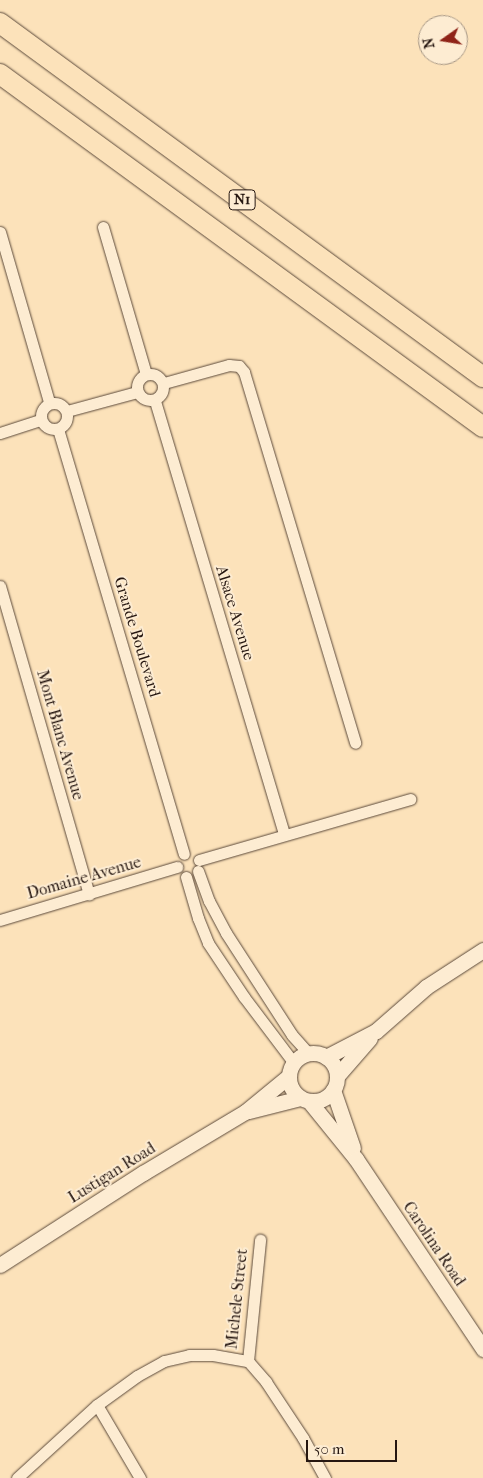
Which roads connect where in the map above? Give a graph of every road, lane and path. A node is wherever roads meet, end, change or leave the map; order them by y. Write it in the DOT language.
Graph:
graph roads {
  1 [pos="0,23"];
  2 [pos="0,74"];
  3 [pos="103,227"];
  4 [pos="0,232"];
  5 [pos="146,374"];
  6 [pos="483,376"];
  7 [pos="164,383"];
  8 [pos="137,392"];
  9 [pos="155,401"];
  10 [pos="49,402"];
  11 [pos="67,411"];
  12 [pos="40,420"];
  13 [pos="483,426"];
  14 [pos="58,429"];
  15 [pos="0,432"];
  16 [pos="0,586"];
  17 [pos="356,743"];
  18 [pos="410,799"];
  19 [pos="284,834"];
  20 [pos="184,854"];
  21 [pos="199,865"];
  22 [pos="177,867"];
  23 [pos="186,877"];
  24 [pos="89,894"];
  25 [pos="0,920"];
  26 [pos="224,929"];
  27 [pos="206,939"];
  28 [pos="483,950"];
  29 [pos="244,961"];
  30 [pos="226,971"];
  31 [pos="376,1030"];
  32 [pos="309,1054"];
  33 [pos="326,1058"];
  34 [pos="292,1070"];
  35 [pos="335,1083"];
  36 [pos="305,1099"];
  37 [pos="245,1112"];
  38 [pos="356,1159"];
  39 [pos="260,1240"];
  40 [pos="0,1266"];
  41 [pos="483,1349"];
  42 [pos="248,1361"];
  43 [pos="97,1405"];
  44 [pos="17,1478"];
  45 [pos="140,1478"];
  46 [pos="324,1478"];
  1 -- 6 [label="highway, N1"];
  2 -- 13 [label="highway, N1"];
  3 -- 5 [label="street"];
  4 -- 10 [label="street"];
  5 -- 7 [label="street"];
  5 -- 8 [label="street"];
  7 -- 9 [label="street"];
  7 -- 17 [label="street"];
  8 -- 9 [label="street"];
  8 -- 11 [label="street"];
  9 -- 19 [label="street, Alsace Avenue"];
  10 -- 11 [label="street"];
  10 -- 12 [label="street"];
  11 -- 14 [label="street"];
  12 -- 14 [label="street"];
  12 -- 15 [label="street"];
  14 -- 20 [label="street, Grande Boulevard"];
  16 -- 24 [label="street, Mont Blanc Avenue"];
  18 -- 19 [label="street"];
  19 -- 21 [label="street"];
  20 -- 21 [label="street"];
  20 -- 22 [label="street"];
  21 -- 23 [label="street"];
  21 -- 26 [label="street"];
  22 -- 23 [label="street"];
  22 -- 24 [label="street, Domaine Avenue"];
  23 -- 27 [label="street"];
  24 -- 25 [label="street, Domaine Avenue"];
  26 -- 27 [label="street"];
  26 -- 29 [label="street"];
  27 -- 30 [label="street"];
  28 -- 31 [label="street"];
  29 -- 30 [label="street"];
  29 -- 32 [label="street"];
  30 -- 34 [label="street"];
  31 -- 33 [label="street"];
  31 -- 35 [label="street"];
  32 -- 33 [label="street"];
  32 -- 34 [label="street"];
  33 -- 35 [label="street"];
  34 -- 36 [label="street"];
  34 -- 37 [label="street, Lustigan Road"];
  35 -- 36 [label="street"];
  35 -- 38 [label="street, Carolina Road"];
  36 -- 37 [label="street, Lustigan Road"];
  36 -- 38 [label="street, Carolina Road"];
  37 -- 40 [label="street, Lustigan Road"];
  38 -- 41 [label="street, Carolina Road"];
  39 -- 42 [label="street, Michele Street"];
  42 -- 43 [label="street"];
  42 -- 46 [label="street"];
  43 -- 44 [label="street"];
  43 -- 45 [label="street"];
}
